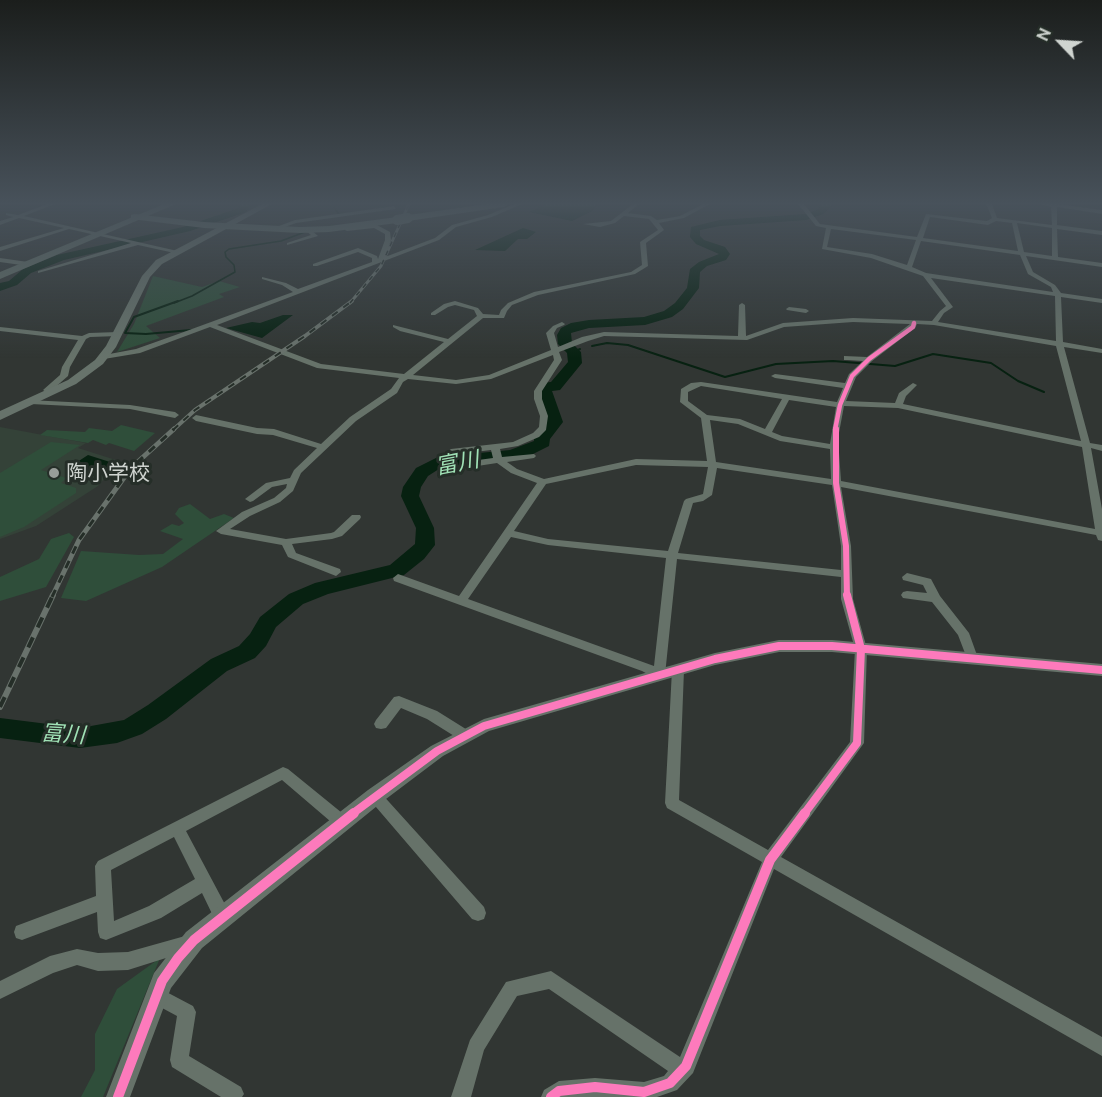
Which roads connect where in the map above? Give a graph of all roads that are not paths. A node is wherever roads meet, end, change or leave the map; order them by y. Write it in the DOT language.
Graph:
graph roads {
  1 [pos="46,255"];
  2 [pos="98,255"];
  3 [pos="174,255"];
  4 [pos="343,255"];
  5 [pos="371,255"];
  6 [pos="381,255"];
  7 [pos="394,255"];
  8 [pos="644,255"];
  9 [pos="867,255"];
  10 [pos="914,255"];
  11 [pos="1023,255"];
  12 [pos="1032,255"];
  13 [pos="1055,258"];
  14 [pos="56,259"];
  15 [pos="0,260"];
  16 [pos="85,260"];
  17 [pos="378,261"];
  18 [pos="25,264"];
  19 [pos="315,265"];
  20 [pos="1102,265"];
  21 [pos="909,268"];
  22 [pos="40,272"];
  23 [pos="0,274"];
  24 [pos="926,275"];
  25 [pos="264,278"];
  26 [pos="298,292"];
  27 [pos="1058,294"];
  28 [pos="1102,300"];
  29 [pos="236,303"];
  30 [pos="742,305"];
  31 [pos="789,309"];
  32 [pos="797,310"];
  33 [pos="248,311"];
  34 [pos="806,311"];
  35 [pos="433,314"];
  36 [pos="481,316"];
  37 [pos="914,322"];
  38 [pos="797,323"];
  39 [pos="934,323"];
  40 [pos="562,324"];
  41 [pos="210,325"];
  42 [pos="395,326"];
  43 [pos="0,329"];
  44 [pos="118,334"];
  45 [pos="82,338"];
  46 [pos="742,338"];
  47 [pos="448,341"];
  48 [pos="1060,345"];
  49 [pos="557,351"];
  50 [pos="1102,351"];
  51 [pos="104,357"];
  52 [pos="847,358"];
  53 [pos="866,362"];
  54 [pos="406,376"];
  55 [pos="775,376"];
  56 [pos="913,385"];
  57 [pos="848,386"];
  58 [pos="50,393"];
  59 [pos="786,398"];
  60 [pos="30,402"];
  61 [pos="841,404"];
  62 [pos="898,406"];
  63 [pos="175,415"];
  64 [pos="0,416"];
  65 [pos="705,417"];
  66 [pos="196,418"];
  67 [pos="767,433"];
  68 [pos="1086,444"];
  69 [pos="323,447"];
  70 [pos="834,447"];
  71 [pos="495,448"];
  72 [pos="1102,448"];
  73 [pos="451,452"];
  74 [pos="531,456"];
  75 [pos="498,459"];
  76 [pos="471,464"];
  77 [pos="712,464"];
  78 [pos="293,480"];
  79 [pos="543,482"];
  80 [pos="836,483"];
  81 [pos="250,499"];
  82 [pos="356,517"];
  83 [pos="508,533"];
  84 [pos="1102,535"];
  85 [pos="286,542"];
  86 [pos="672,556"];
  87 [pos="336,572"];
  88 [pos="846,574"];
  89 [pos="907,577"];
  90 [pos="398,579"];
  91 [pos="907,595"];
  92 [pos="935,598"];
  93 [pos="461,601"];
  94 [pos="861,649"];
  95 [pos="972,658"];
  96 [pos="678,670"];
  97 [pos="1102,670"];
  98 [pos="659,675"];
  99 [pos="381,724"];
  100 [pos="464,735"];
  101 [pos="375,796"];
  102 [pos="342,822"];
  103 [pos="177,828"];
  104 [pos="770,860"];
  105 [pos="205,882"];
  106 [pos="104,901"];
  107 [pos="478,913"];
  108 [pos="222,916"];
  109 [pos="22,932"];
  110 [pos="194,940"];
  111 [pos="0,990"];
  112 [pos="157,996"];
  113 [pos="1102,1047"];
  114 [pos="683,1070"];
  115 [pos="234,1094"];
  116 [pos="118,1097"];
  117 [pos="460,1097"];
  118 [pos="551,1097"];
  1 -- 18 [label="highway"];
  2 -- 16 [label="street"];
  3 -- 44 [label="main road"];
  4 -- 19 [label="street"];
  5 -- 17 [label="street"];
  6 -- 17 [label="street"];
  7 -- 17 [label="street"];
  8 -- 36 [label="street"];
  9 -- 21 [label="street"];
  10 -- 21 [label="street"];
  11 -- 27 [label="street"];
  12 -- 13 [label="street"];
  13 -- 20 [label="street"];
  14 -- 16 [label="street"];
  15 -- 18 [label="street"];
  16 -- 22 [label="street"];
  17 -- 26 [label="street"];
  18 -- 23 [label="highway"];
  21 -- 24 [label="street"];
  24 -- 27 [label="street"];
  24 -- 39 [label="street"];
  25 -- 26 [label="street"];
  26 -- 33 [label="street"];
  27 -- 28 [label="street"];
  27 -- 48 [label="street"];
  29 -- 33 [label="street"];
  30 -- 46 [label="street"];
  31 -- 32 [label="street"];
  32 -- 34 [label="street"];
  32 -- 38 [label="street"];
  33 -- 41 [label="street"];
  35 -- 36 [label="street"];
  36 -- 47 [label="street"];
  37 -- 38 [label="street"];
  37 -- 39 [label="street"];
  37 -- 53 [label="street"];
  38 -- 46 [label="street"];
  39 -- 48 [label="street"];
  40 -- 49 [label="street"];
  41 -- 51 [label="street"];
  41 -- 54 [label="street"];
  42 -- 47 [label="street"];
  43 -- 45 [label="street"];
  44 -- 45 [label="street"];
  44 -- 51 [label="main road"];
  45 -- 58 [label="street"];
  46 -- 49 [label="street"];
  47 -- 54 [label="street"];
  48 -- 50 [label="street"];
  48 -- 68 [label="street"];
  49 -- 54 [label="street"];
  49 -- 71 [label="street"];
  51 -- 58 [label="main road"];
  52 -- 53 [label="street"];
  53 -- 57 [label="street"];
  54 -- 69 [label="street"];
  55 -- 57 [label="street"];
  56 -- 62 [label="street"];
  57 -- 61 [label="street"];
  58 -- 60 [label="main road"];
  59 -- 61 [label="street"];
  59 -- 65 [label="street"];
  59 -- 67 [label="street"];
  60 -- 63 [label="street"];
  60 -- 64 [label="main road"];
  61 -- 62 [label="street"];
  61 -- 70 [label="street"];
  62 -- 68 [label="street"];
  65 -- 67 [label="street"];
  65 -- 77 [label="street"];
  66 -- 69 [label="street"];
  67 -- 70 [label="street"];
  68 -- 72 [label="street"];
  68 -- 84 [label="street"];
  69 -- 78 [label="street"];
  70 -- 80 [label="street"];
  71 -- 73 [label="street"];
  71 -- 75 [label="street"];
  74 -- 75 [label="street"];
  75 -- 76 [label="street"];
  75 -- 79 [label="street"];
  77 -- 79 [label="street"];
  77 -- 80 [label="street"];
  77 -- 86 [label="street"];
  78 -- 81 [label="street"];
  78 -- 85 [label="street"];
  79 -- 83 [label="street"];
  80 -- 84 [label="street"];
  80 -- 88 [label="street"];
  82 -- 85 [label="street"];
  83 -- 86 [label="street"];
  83 -- 93 [label="street"];
  85 -- 87 [label="street"];
  86 -- 88 [label="street"];
  86 -- 98 [label="street"];
  88 -- 94 [label="street"];
  89 -- 92 [label="street"];
  90 -- 93 [label="street"];
  91 -- 92 [label="street"];
  92 -- 95 [label="street"];
  93 -- 98 [label="street"];
  94 -- 95 [label="street"];
  94 -- 96 [label="street"];
  94 -- 104 [label="street"];
  95 -- 97 [label="street"];
  96 -- 98 [label="street"];
  96 -- 104 [label="street"];
  98 -- 100 [label="street"];
  99 -- 100 [label="street"];
  100 -- 101 [label="street"];
  101 -- 102 [label="street"];
  101 -- 107 [label="street"];
  102 -- 103 [label="street"];
  102 -- 108 [label="street"];
  103 -- 105 [label="street"];
  103 -- 106 [label="street"];
  104 -- 113 [label="street"];
  104 -- 114 [label="street"];
  105 -- 106 [label="street"];
  105 -- 108 [label="street"];
  106 -- 109 [label="street"];
  108 -- 110 [label="street"];
  110 -- 111 [label="street"];
  110 -- 112 [label="street"];
  112 -- 115 [label="street"];
  112 -- 116 [label="street"];
  114 -- 117 [label="street"];
  114 -- 118 [label="street"];
}
